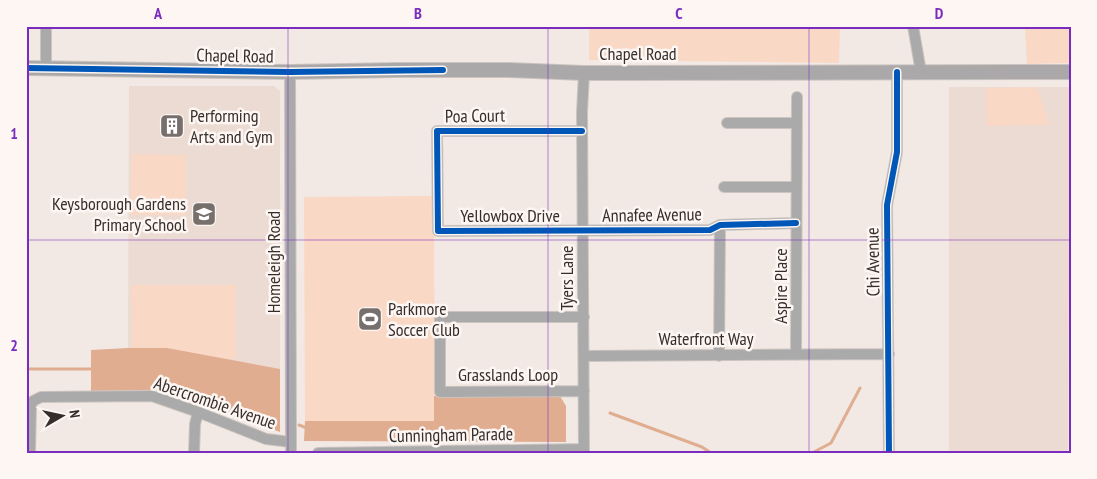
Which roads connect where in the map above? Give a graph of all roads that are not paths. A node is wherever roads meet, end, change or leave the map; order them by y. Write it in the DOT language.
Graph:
graph roads {
  1 [pos="46,26"];
  2 [pos="913,26"];
  3 [pos="26,68"];
  4 [pos="46,68"];
  5 [pos="290,72"];
  6 [pos="898,72"];
  7 [pos="921,72"];
  8 [pos="1071,72"];
  9 [pos="584,73"];
  10 [pos="797,97"];
  11 [pos="727,122"];
  12 [pos="796,123"];
  13 [pos="582,131"];
  14 [pos="724,187"];
  15 [pos="796,187"];
  16 [pos="796,224"];
  17 [pos="720,225"];
  18 [pos="438,231"];
  19 [pos="583,231"];
  20 [pos="584,317"];
  21 [pos="796,354"];
  22 [pos="889,354"];
  23 [pos="584,356"];
  24 [pos="719,356"];
  25 [pos="584,391"];
  26 [pos="198,412"];
  27 [pos="291,448"];
  28 [pos="584,451"];
  29 [pos="475,452"];
  30 [pos="30,453"];
  31 [pos="194,453"];
  32 [pos="318,453"];
  33 [pos="889,453"];
  1 -- 4 [label="street"];
  2 -- 7 [label="street"];
  3 -- 4 [label="main road, Chapel Road"];
  4 -- 5 [label="main road, Chapel Road"];
  5 -- 9 [label="main road, Chapel Road"];
  5 -- 27 [label="street, Homeleigh Road"];
  6 -- 7 [label="main road, Chapel Road"];
  6 -- 9 [label="main road, Chapel Road"];
  6 -- 22 [label="street, Chi Avenue"];
  7 -- 8 [label="main road, Chapel Road"];
  9 -- 13 [label="street, Tyers Lane"];
  10 -- 12 [label="street, Aspire Place"];
  11 -- 12 [label="street"];
  12 -- 15 [label="street, Aspire Place"];
  13 -- 18 [label="street, Poa Court"];
  13 -- 19 [label="street, Tyers Lane"];
  14 -- 15 [label="street"];
  15 -- 16 [label="street, Aspire Place"];
  16 -- 17 [label="street, Annafee Avenue"];
  16 -- 21 [label="street, Aspire Place"];
  17 -- 19 [label="street, Annafee Avenue"];
  17 -- 24 [label="street"];
  18 -- 19 [label="street, Yellowbox Drive"];
  19 -- 20 [label="street, Tyers Lane"];
  20 -- 23 [label="street, Tyers Lane"];
  20 -- 25 [label="street, Grasslands Loop"];
  21 -- 22 [label="street, Waterfront Way"];
  21 -- 24 [label="street, Waterfront Way"];
  22 -- 33 [label="street, Chi Avenue"];
  23 -- 24 [label="street, Waterfront Way"];
  23 -- 25 [label="street, Tyers Lane"];
  25 -- 28 [label="street, Tyers Lane"];
  26 -- 27 [label="street, Abercrombie Avenue"];
  26 -- 30 [label="street, Abercrombie Avenue"];
  26 -- 31 [label="street"];
  28 -- 29 [label="street, Cunningham Parade"];
  29 -- 32 [label="street, Cunningham Parade"];
}
